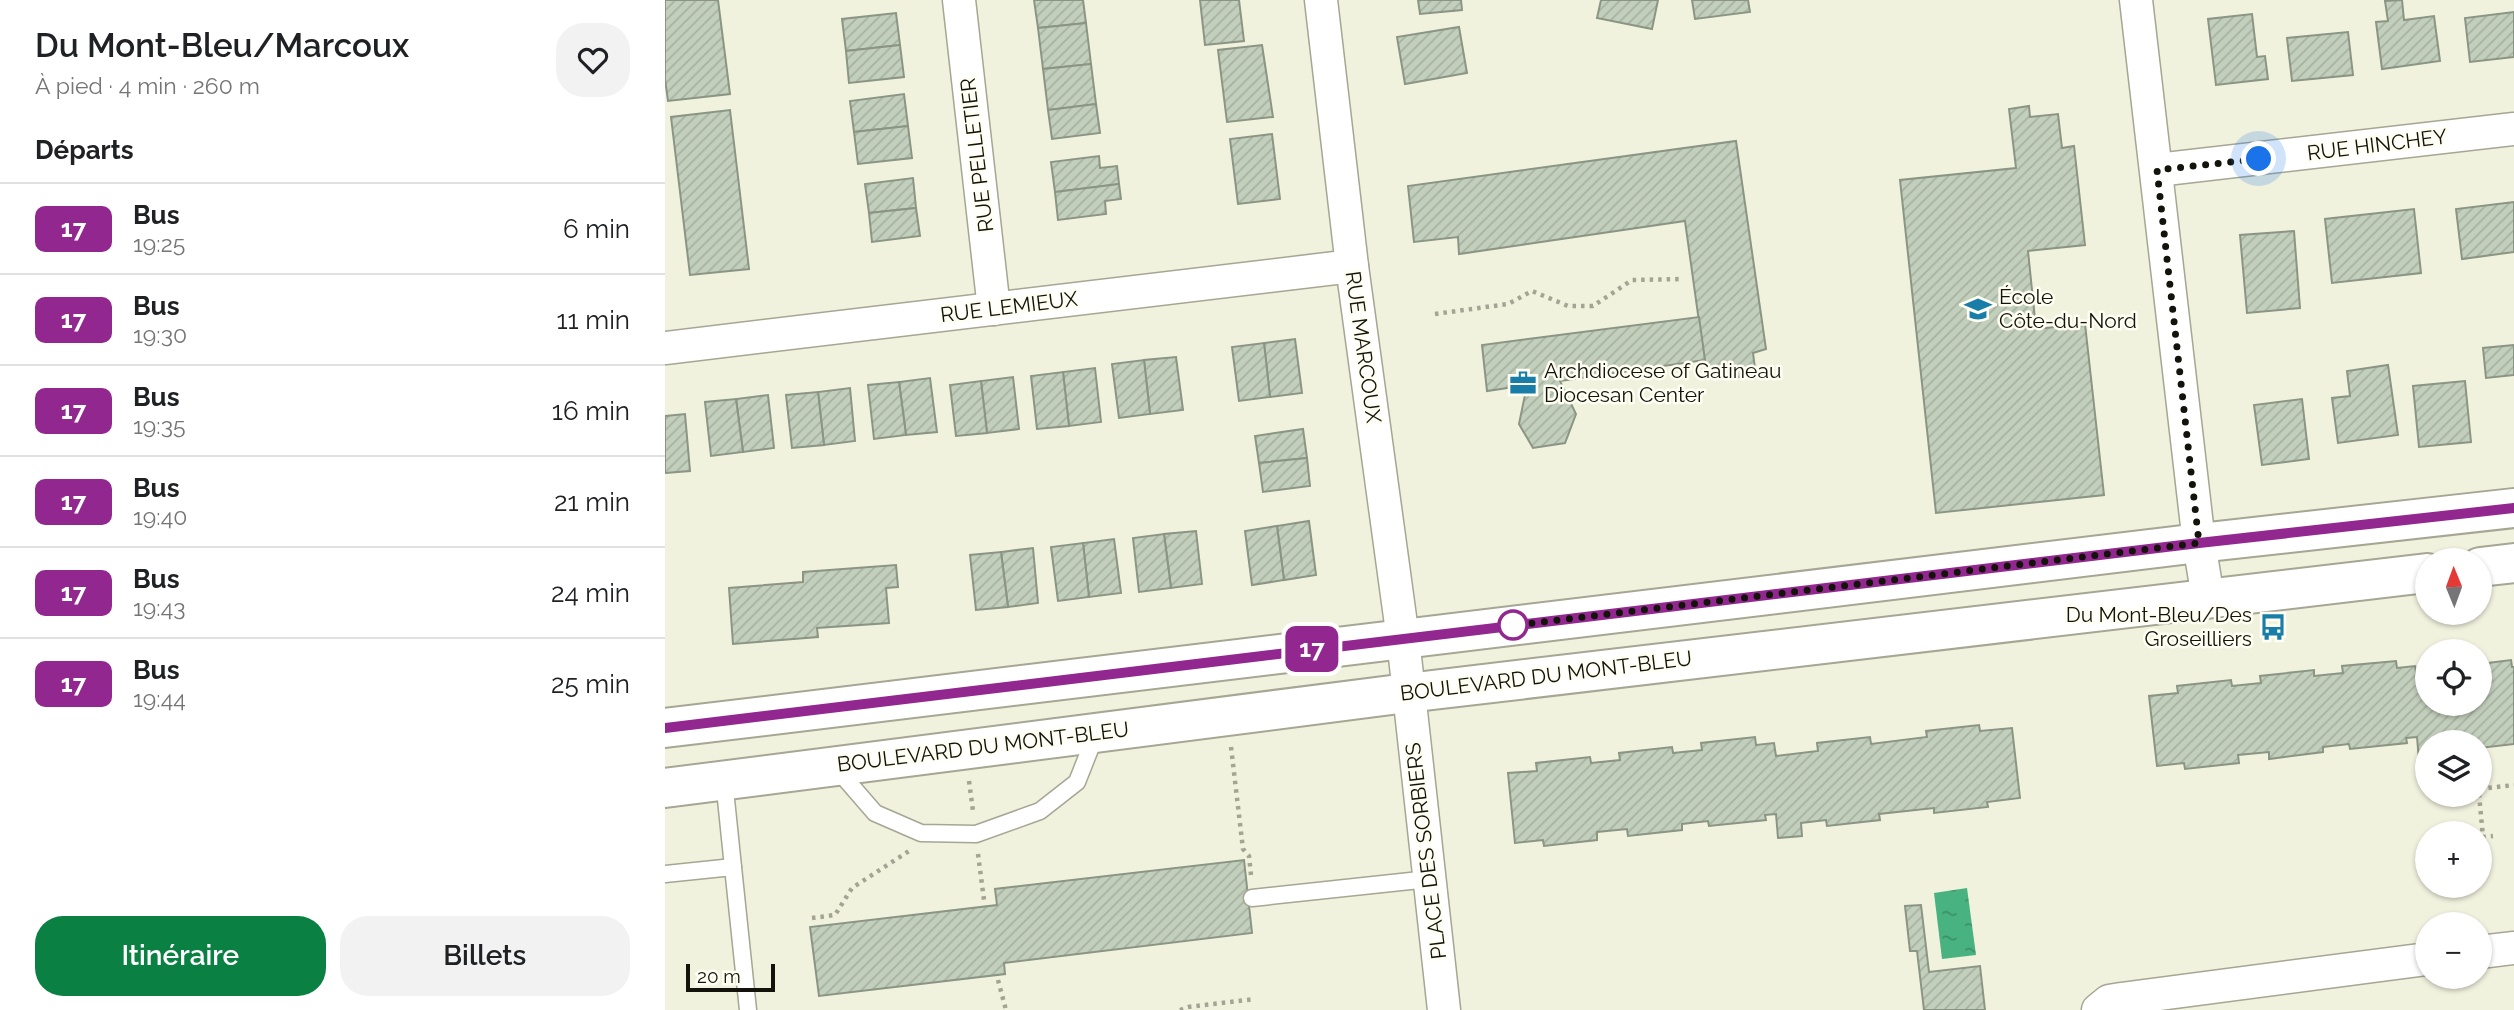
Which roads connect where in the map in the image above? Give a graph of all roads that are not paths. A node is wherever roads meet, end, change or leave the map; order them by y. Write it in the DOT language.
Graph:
graph roads {
  1 [pos="959,0"];
  2 [pos="1321,0"];
  3 [pos="2136,0"];
  4 [pos="2514,129"];
  5 [pos="2157,170"];
  6 [pos="1352,266"];
  7 [pos="994,309"];
  8 [pos="665,348"];
  9 [pos="2514,508"];
  10 [pos="2199,543"];
  11 [pos="2514,563"];
  12 [pos="2492,566"];
  13 [pos="2415,574"];
  14 [pos="2207,598"];
  15 [pos="1403,639"];
  16 [pos="1407,693"];
  17 [pos="665,728"];
  18 [pos="1097,732"];
  19 [pos="834,766"];
  20 [pos="724,780"];
  21 [pos="665,788"];
  22 [pos="733,867"];
  23 [pos="665,874"];
  24 [pos="1429,879"];
  25 [pos="1252,898"];
  26 [pos="2514,948"];
  27 [pos="2492,951"];
  28 [pos="2415,961"];
  29 [pos="748,1010"];
  30 [pos="1444,1010"];
  31 [pos="2098,1010"];
  1 -- 7 [label="street, RUE PELLETIER"];
  2 -- 6 [label="street, RUE MARCOUX"];
  3 -- 5 [label="street"];
  4 -- 5 [label="street, RUE HINCHEY"];
  5 -- 10 [label="street"];
  6 -- 7 [label="street, RUE LEMIEUX"];
  6 -- 15 [label="street, RUE MARCOUX"];
  7 -- 8 [label="street, RUE LEMIEUX"];
  9 -- 10 [label="street"];
  10 -- 14 [label="street"];
  10 -- 15 [label="street"];
  11 -- 12 [label="street"];
  13 -- 14 [label="street, BOULEVARD DU MONT-BLEU"];
  14 -- 16 [label="street, BOULEVARD DU MONT-BLEU"];
  15 -- 16 [label="street, RUE MARCOUX"];
  15 -- 17 [label="street"];
  16 -- 18 [label="street, BOULEVARD DU MONT-BLEU"];
  16 -- 24 [label="street, PLACE DES SORBIERS"];
  18 -- 19 [label="street, BOULEVARD DU MONT-BLEU"];
  18 -- 19 [label="lane"];
  19 -- 20 [label="street, BOULEVARD DU MONT-BLEU"];
  20 -- 21 [label="street, BOULEVARD DU MONT-BLEU"];
  20 -- 22 [label="lane"];
  22 -- 23 [label="lane"];
  22 -- 29 [label="lane"];
  24 -- 25 [label="lane"];
  24 -- 30 [label="street, PLACE DES SORBIERS"];
  26 -- 27 [label="street"];
  28 -- 31 [label="street"];
}
